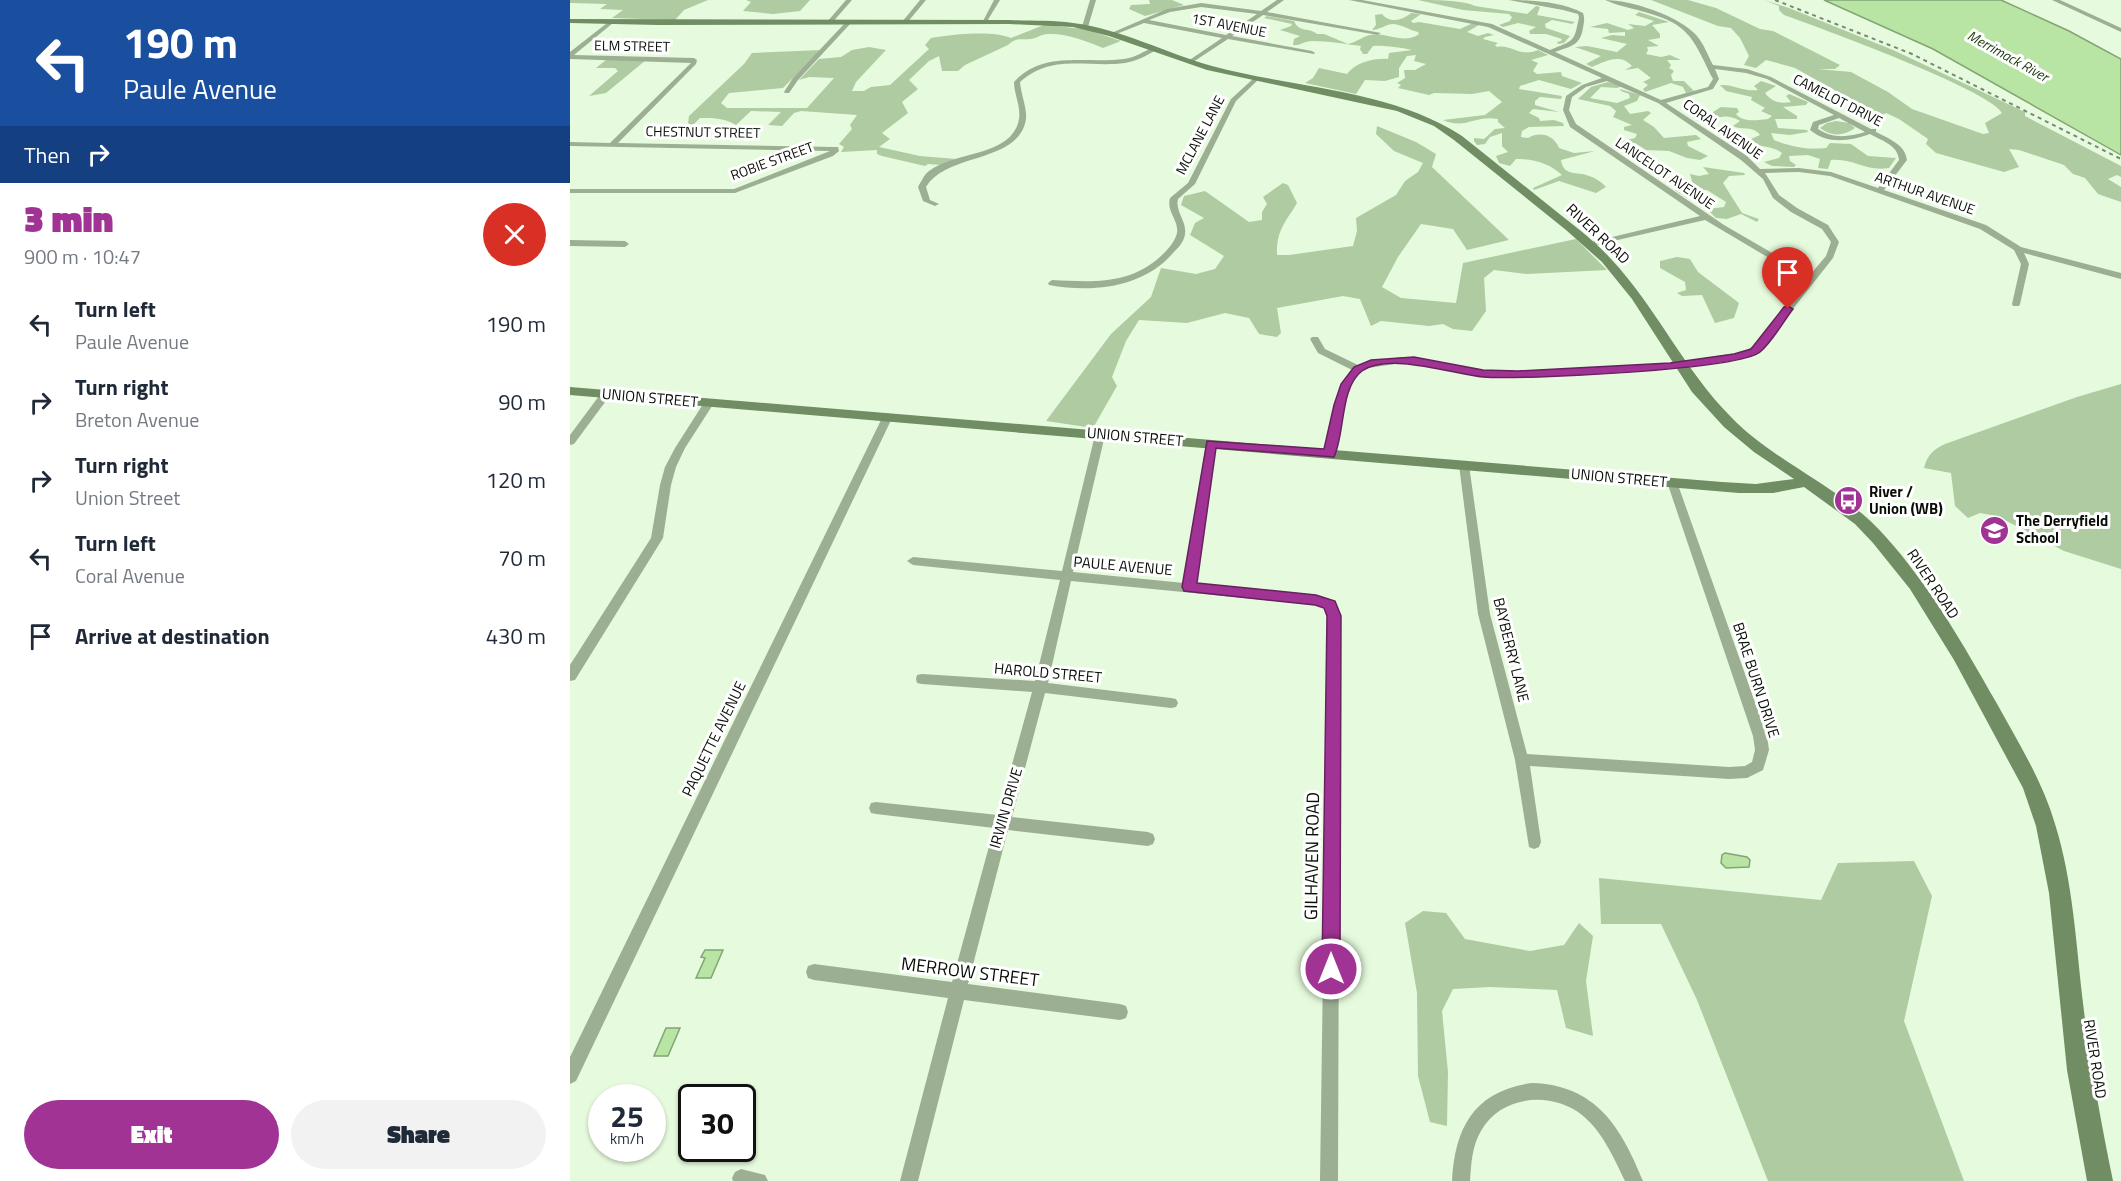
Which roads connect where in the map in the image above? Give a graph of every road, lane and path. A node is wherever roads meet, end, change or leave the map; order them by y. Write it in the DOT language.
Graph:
graph roads {
  1 [pos="849,0"];
  2 [pos="923,0"];
  3 [pos="997,0"];
  4 [pos="1093,0"];
  5 [pos="1281,0"];
  6 [pos="1352,0"];
  7 [pos="1512,0"];
  8 [pos="1608,0"];
  9 [pos="2055,0"];
  10 [pos="1263,13"];
  11 [pos="570,21"];
  12 [pos="1143,21"];
  13 [pos="611,22"];
  14 [pos="984,22"];
  15 [pos="829,23"];
  16 [pos="848,23"];
  17 [pos="904,23"];
  18 [pos="1085,27"];
  19 [pos="2121,30"];
  20 [pos="1112,33"];
  21 [pos="1378,33"];
  22 [pos="1229,37"];
  23 [pos="1154,49"];
  24 [pos="1551,52"];
  25 [pos="1312,53"];
  26 [pos="570,56"];
  27 [pos="1190,62"];
  28 [pos="1711,67"];
  29 [pos="1609,78"];
  30 [pos="1256,79"];
  31 [pos="788,92"];
  32 [pos="1660,102"];
  33 [pos="1840,115"];
  34 [pos="1873,131"];
  35 [pos="570,144"];
  36 [pos="612,145"];
  37 [pos="835,149"];
  38 [pos="1760,171"];
  39 [pos="570,191"];
  40 [pos="1879,191"];
  41 [pos="935,204"];
  42 [pos="1706,217"];
  43 [pos="570,243"];
  44 [pos="625,244"];
  45 [pos="1590,245"];
  46 [pos="2018,249"];
  47 [pos="2121,276"];
  48 [pos="1810,279"];
  49 [pos="1052,283"];
  50 [pos="2016,304"];
  51 [pos="1315,339"];
  52 [pos="1681,363"];
  53 [pos="1358,369"];
  54 [pos="570,391"];
  55 [pos="606,394"];
  56 [pos="709,403"];
  57 [pos="888,416"];
  58 [pos="1100,435"];
  59 [pos="570,441"];
  60 [pos="1211,444"];
  61 [pos="1329,454"];
  62 [pos="1464,465"];
  63 [pos="1806,481"];
  64 [pos="1672,482"];
  65 [pos="913,561"];
  66 [pos="1068,576"];
  67 [pos="1189,587"];
  68 [pos="1330,605"];
  69 [pos="570,676"];
  70 [pos="922,679"];
  71 [pos="1040,687"];
  72 [pos="1171,703"];
  73 [pos="1522,760"];
  74 [pos="876,808"];
  75 [pos="1002,821"];
  76 [pos="1148,839"];
  77 [pos="1534,842"];
  78 [pos="814,972"];
  79 [pos="958,990"];
  80 [pos="1120,1011"];
  81 [pos="570,1075"];
  82 [pos="741,1178"];
  83 [pos="759,1181"];
  84 [pos="909,1181"];
  85 [pos="1329,1181"];
  86 [pos="1461,1181"];
  87 [pos="1634,1181"];
  88 [pos="2100,1181"];
  1 -- 15 [label="street"];
  2 -- 17 [label="street"];
  3 -- 14 [label="street"];
  4 -- 18 [label="street"];
  5 -- 10 [label="street"];
  6 -- 24 [label="street, CORAL AVENUE"];
  7 -- 24 [label="street"];
  8 -- 28 [label="street"];
  9 -- 19 [label="street"];
  10 -- 12 [label="street"];
  10 -- 21 [label="street"];
  10 -- 22 [label="street"];
  11 -- 13 [label="street, RIVER ROAD"];
  12 -- 20 [label="street"];
  12 -- 22 [label="street, 1ST AVENUE"];
  13 -- 15 [label="street, RIVER ROAD"];
  13 -- 26 [label="street"];
  14 -- 17 [label="street, RIVER ROAD"];
  14 -- 18 [label="street, RIVER ROAD"];
  15 -- 16 [label="street, RIVER ROAD"];
  16 -- 17 [label="street, RIVER ROAD"];
  16 -- 31 [label="street"];
  18 -- 20 [label="street, RIVER ROAD"];
  20 -- 23 [label="street, RIVER ROAD"];
  22 -- 25 [label="street, 1ST AVENUE"];
  22 -- 27 [label="street"];
  23 -- 27 [label="street, RIVER ROAD"];
  23 -- 41 [label="street"];
  24 -- 29 [label="street, CORAL AVENUE"];
  26 -- 36 [label="street, ELM STREET"];
  27 -- 30 [label="street, RIVER ROAD"];
  28 -- 32 [label="street"];
  28 -- 33 [label="street, CAMELOT DRIVE"];
  29 -- 32 [label="street, CORAL AVENUE"];
  29 -- 42 [label="street, LANCELOT AVENUE"];
  30 -- 45 [label="street, RIVER ROAD"];
  30 -- 49 [label="street, MCLANE LANE"];
  32 -- 38 [label="street, CORAL AVENUE"];
  33 -- 34 [label="street, CAMELOT DRIVE"];
  33 -- 34 [label="street"];
  34 -- 40 [label="street, CAMELOT DRIVE"];
  35 -- 36 [label="street, CHESTNUT STREET"];
  36 -- 37 [label="street, CHESTNUT STREET"];
  37 -- 39 [label="street, ROBIE STREET"];
  38 -- 40 [label="street, ARTHUR AVENUE"];
  38 -- 48 [label="street, CORAL AVENUE"];
  40 -- 46 [label="street, ARTHUR AVENUE"];
  42 -- 45 [label="street"];
  42 -- 48 [label="street, LANCELOT AVENUE"];
  43 -- 44 [label="street"];
  45 -- 52 [label="street, RIVER ROAD"];
  46 -- 47 [label="street, ARTHUR AVENUE"];
  46 -- 50 [label="street"];
  48 -- 52 [label="street, CORAL AVENUE"];
  51 -- 53 [label="street"];
  52 -- 53 [label="street, CORAL AVENUE"];
  52 -- 63 [label="street, RIVER ROAD"];
  53 -- 61 [label="street"];
  54 -- 55 [label="street, UNION STREET"];
  55 -- 56 [label="street, UNION STREET"];
  55 -- 59 [label="street"];
  56 -- 57 [label="street, UNION STREET"];
  56 -- 69 [label="street"];
  57 -- 58 [label="street, UNION STREET"];
  57 -- 81 [label="street, PAQUETTE AVENUE"];
  58 -- 60 [label="street, UNION STREET"];
  58 -- 66 [label="street, IRWIN DRIVE"];
  60 -- 61 [label="street, UNION STREET"];
  60 -- 67 [label="street"];
  61 -- 62 [label="street, UNION STREET"];
  62 -- 64 [label="street, UNION STREET"];
  62 -- 73 [label="street, BAYBERRY LANE"];
  63 -- 64 [label="street, UNION STREET"];
  63 -- 88 [label="street, RIVER ROAD"];
  64 -- 73 [label="street, BRAE BURN DRIVE"];
  65 -- 66 [label="street, PAULE AVENUE"];
  66 -- 67 [label="street, PAULE AVENUE"];
  66 -- 71 [label="street, IRWIN DRIVE"];
  67 -- 68 [label="street, PAULE AVENUE"];
  68 -- 85 [label="street, GILHAVEN ROAD"];
  70 -- 71 [label="street, HAROLD STREET"];
  71 -- 72 [label="street, HAROLD STREET"];
  71 -- 75 [label="street, IRWIN DRIVE"];
  73 -- 77 [label="street, BAYBERRY LANE"];
  74 -- 75 [label="street"];
  75 -- 76 [label="street"];
  75 -- 79 [label="street, IRWIN DRIVE"];
  78 -- 79 [label="street, MERROW STREET"];
  79 -- 80 [label="street, MERROW STREET"];
  79 -- 84 [label="street, IRWIN DRIVE"];
  82 -- 83 [label="street"];
  86 -- 87 [label="street"];
}
